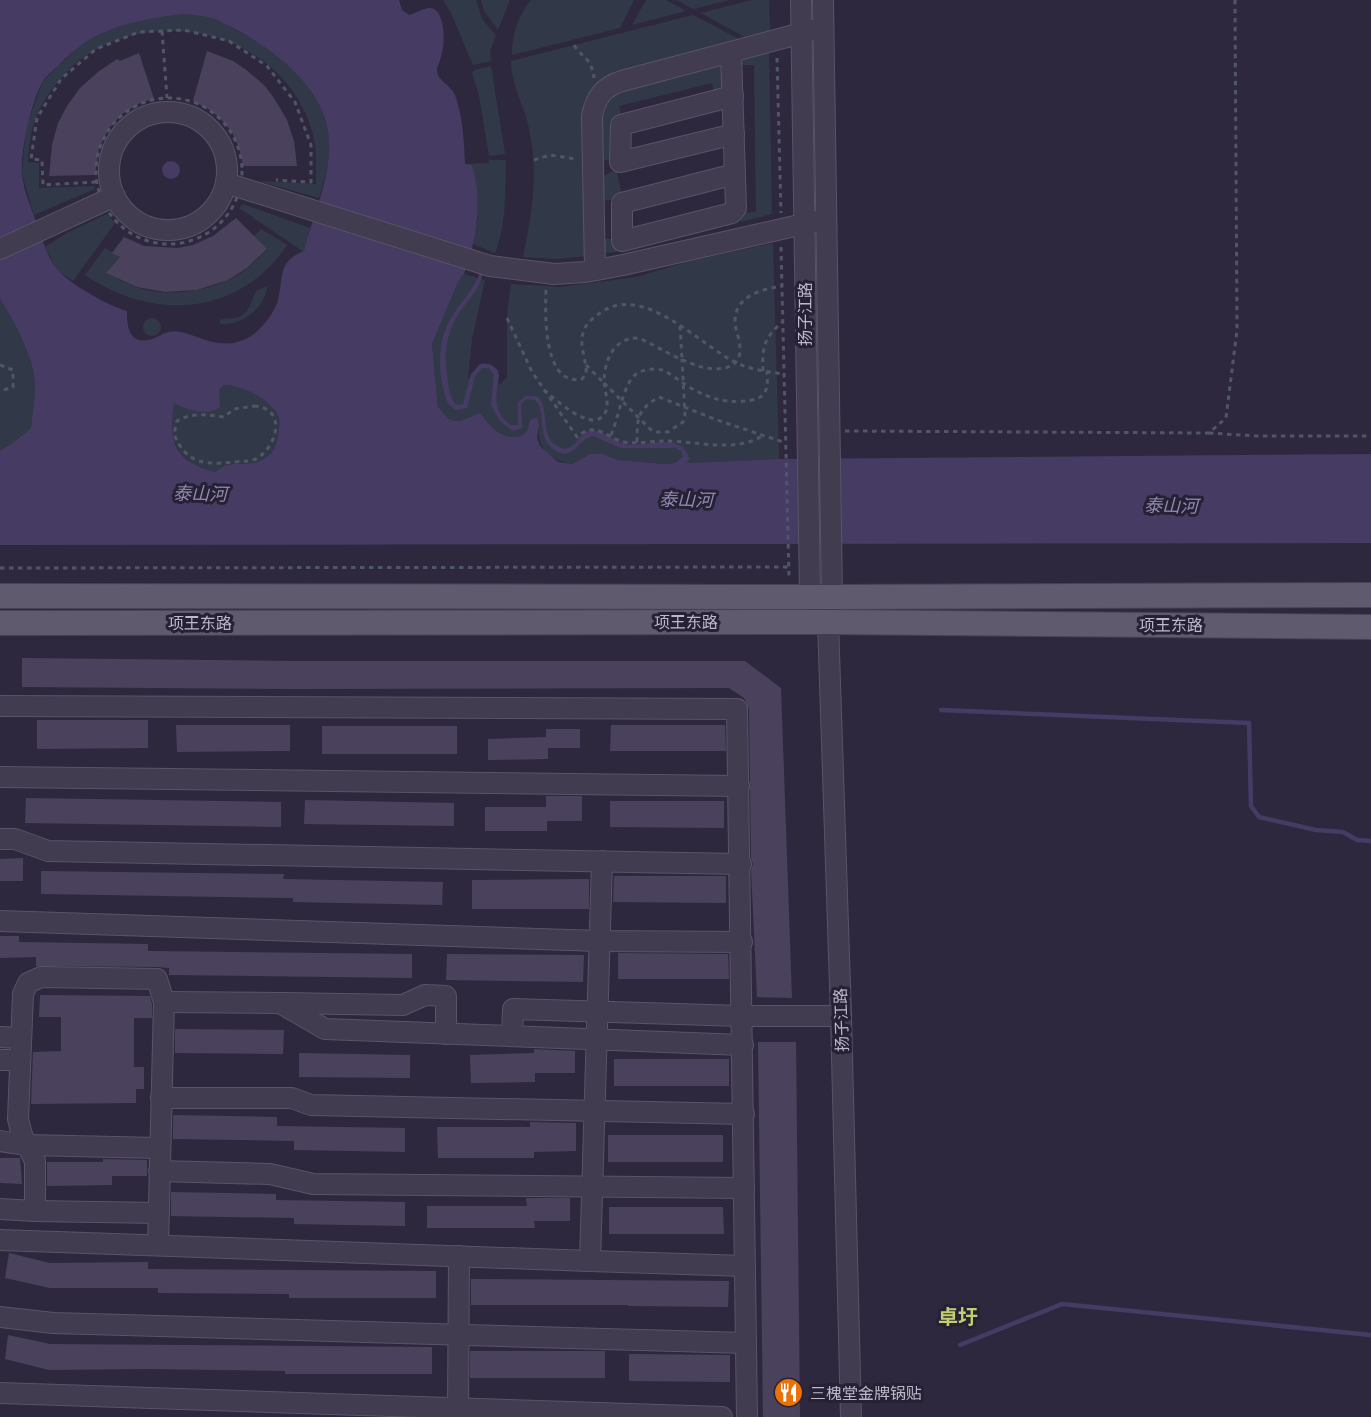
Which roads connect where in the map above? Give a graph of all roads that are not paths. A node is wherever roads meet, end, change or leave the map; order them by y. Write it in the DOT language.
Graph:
graph roads {
  1 [pos="801,0"];
  2 [pos="823,0"];
  3 [pos="823,27"];
  4 [pos="802,33"];
  5 [pos="731,52"];
  6 [pos="733,96"];
  7 [pos="734,134"];
  8 [pos="620,162"];
  9 [pos="593,164"];
  10 [pos="735,174"];
  11 [pos="233,185"];
  12 [pos="108,199"];
  13 [pos="826,219"];
  14 [pos="805,224"];
  15 [pos="0,249"];
  16 [pos="595,270"];
  17 [pos="1371,595"];
  18 [pos="0,596"];
  19 [pos="821,597"];
  20 [pos="828,622"];
  21 [pos="0,623"];
  22 [pos="1371,627"];
  23 [pos="0,706"];
  24 [pos="0,777"];
  25 [pos="739,786"];
  26 [pos="0,839"];
  27 [pos="602,861"];
  28 [pos="741,864"];
  29 [pos="0,921"];
  30 [pos="600,941"];
  31 [pos="742,942"];
  32 [pos="164,1002"];
  33 [pos="280,1003"];
  34 [pos="598,1011"];
  35 [pos="742,1016"];
  36 [pos="841,1016"];
  37 [pos="446,1034"];
  38 [pos="512,1036"];
  39 [pos="0,1037"];
  40 [pos="21,1038"];
  41 [pos="597,1040"];
  42 [pos="743,1045"];
  43 [pos="0,1060"];
  44 [pos="20,1060"];
  45 [pos="161,1098"];
  46 [pos="594,1111"];
  47 [pos="744,1114"];
  48 [pos="0,1141"];
  49 [pos="26,1145"];
  50 [pos="160,1148"];
  51 [pos="159,1172"];
  52 [pos="592,1186"];
  53 [pos="744,1188"];
  54 [pos="0,1209"];
  55 [pos="35,1210"];
  56 [pos="159,1213"];
  57 [pos="0,1240"];
  58 [pos="158,1245"];
  59 [pos="459,1256"];
  60 [pos="590,1261"];
  61 [pos="745,1266"];
  62 [pos="0,1317"];
  63 [pos="458,1334"];
  64 [pos="746,1342"];
  65 [pos="0,1393"];
  66 [pos="458,1408"];
  67 [pos="723,1417"];
  68 [pos="747,1417"];
  69 [pos="851,1417"];
  1 -- 4 [label="street, 扬子江路"];
  2 -- 3 [label="street, 扬子江路"];
  3 -- 4 [label="street"];
  3 -- 13 [label="street, 扬子江路"];
  4 -- 5 [label="street"];
  4 -- 14 [label="street, 扬子江路"];
  5 -- 6 [label="street"];
  5 -- 9 [label="street"];
  6 -- 7 [label="street"];
  6 -- 8 [label="street"];
  7 -- 8 [label="street"];
  7 -- 10 [label="street"];
  8 -- 9 [label="street"];
  9 -- 16 [label="street"];
  10 -- 10 [label="street"];
  11 -- 12 [label="street"];
  11 -- 12 [label="street"];
  11 -- 16 [label="street"];
  12 -- 15 [label="street"];
  13 -- 14 [label="street"];
  13 -- 19 [label="street, 扬子江路"];
  14 -- 16 [label="street"];
  14 -- 19 [label="street, 扬子江路"];
  17 -- 19 [label="main road, 项王东路"];
  18 -- 19 [label="main road, 项王东路"];
  19 -- 20 [label="street, 扬子江路"];
  20 -- 21 [label="main road, 项王东路"];
  20 -- 22 [label="main road, 项王东路"];
  20 -- 36 [label="street, 扬子江路"];
  23 -- 25 [label="street"];
  24 -- 25 [label="street"];
  25 -- 28 [label="street"];
  26 -- 27 [label="street"];
  27 -- 28 [label="street"];
  27 -- 30 [label="street"];
  28 -- 31 [label="street"];
  29 -- 30 [label="street"];
  30 -- 31 [label="street"];
  30 -- 34 [label="street"];
  31 -- 35 [label="street"];
  32 -- 33 [label="street"];
  32 -- 40 [label="street"];
  32 -- 45 [label="street"];
  33 -- 37 [label="street"];
  33 -- 37 [label="street"];
  34 -- 35 [label="street"];
  34 -- 38 [label="street"];
  34 -- 41 [label="street"];
  35 -- 36 [label="street"];
  35 -- 42 [label="street"];
  36 -- 69 [label="street, 扬子江路"];
  37 -- 38 [label="street"];
  38 -- 41 [label="street"];
  39 -- 40 [label="street"];
  40 -- 44 [label="street"];
  41 -- 42 [label="street"];
  41 -- 46 [label="street"];
  42 -- 47 [label="street"];
  43 -- 44 [label="street"];
  44 -- 49 [label="street"];
  45 -- 46 [label="street"];
  45 -- 50 [label="street"];
  46 -- 47 [label="street"];
  46 -- 52 [label="street"];
  47 -- 53 [label="street"];
  48 -- 49 [label="street"];
  49 -- 50 [label="street"];
  49 -- 55 [label="street"];
  50 -- 51 [label="street"];
  51 -- 52 [label="street"];
  51 -- 56 [label="street"];
  52 -- 53 [label="street"];
  52 -- 60 [label="street"];
  53 -- 61 [label="street"];
  54 -- 55 [label="street"];
  55 -- 56 [label="street"];
  56 -- 58 [label="street"];
  57 -- 58 [label="street"];
  58 -- 59 [label="street"];
  59 -- 60 [label="street"];
  59 -- 63 [label="street"];
  60 -- 61 [label="street"];
  61 -- 64 [label="street"];
  62 -- 63 [label="street"];
  63 -- 64 [label="street"];
  63 -- 66 [label="street"];
  64 -- 68 [label="street"];
  65 -- 66 [label="street"];
  66 -- 67 [label="street"];
}
